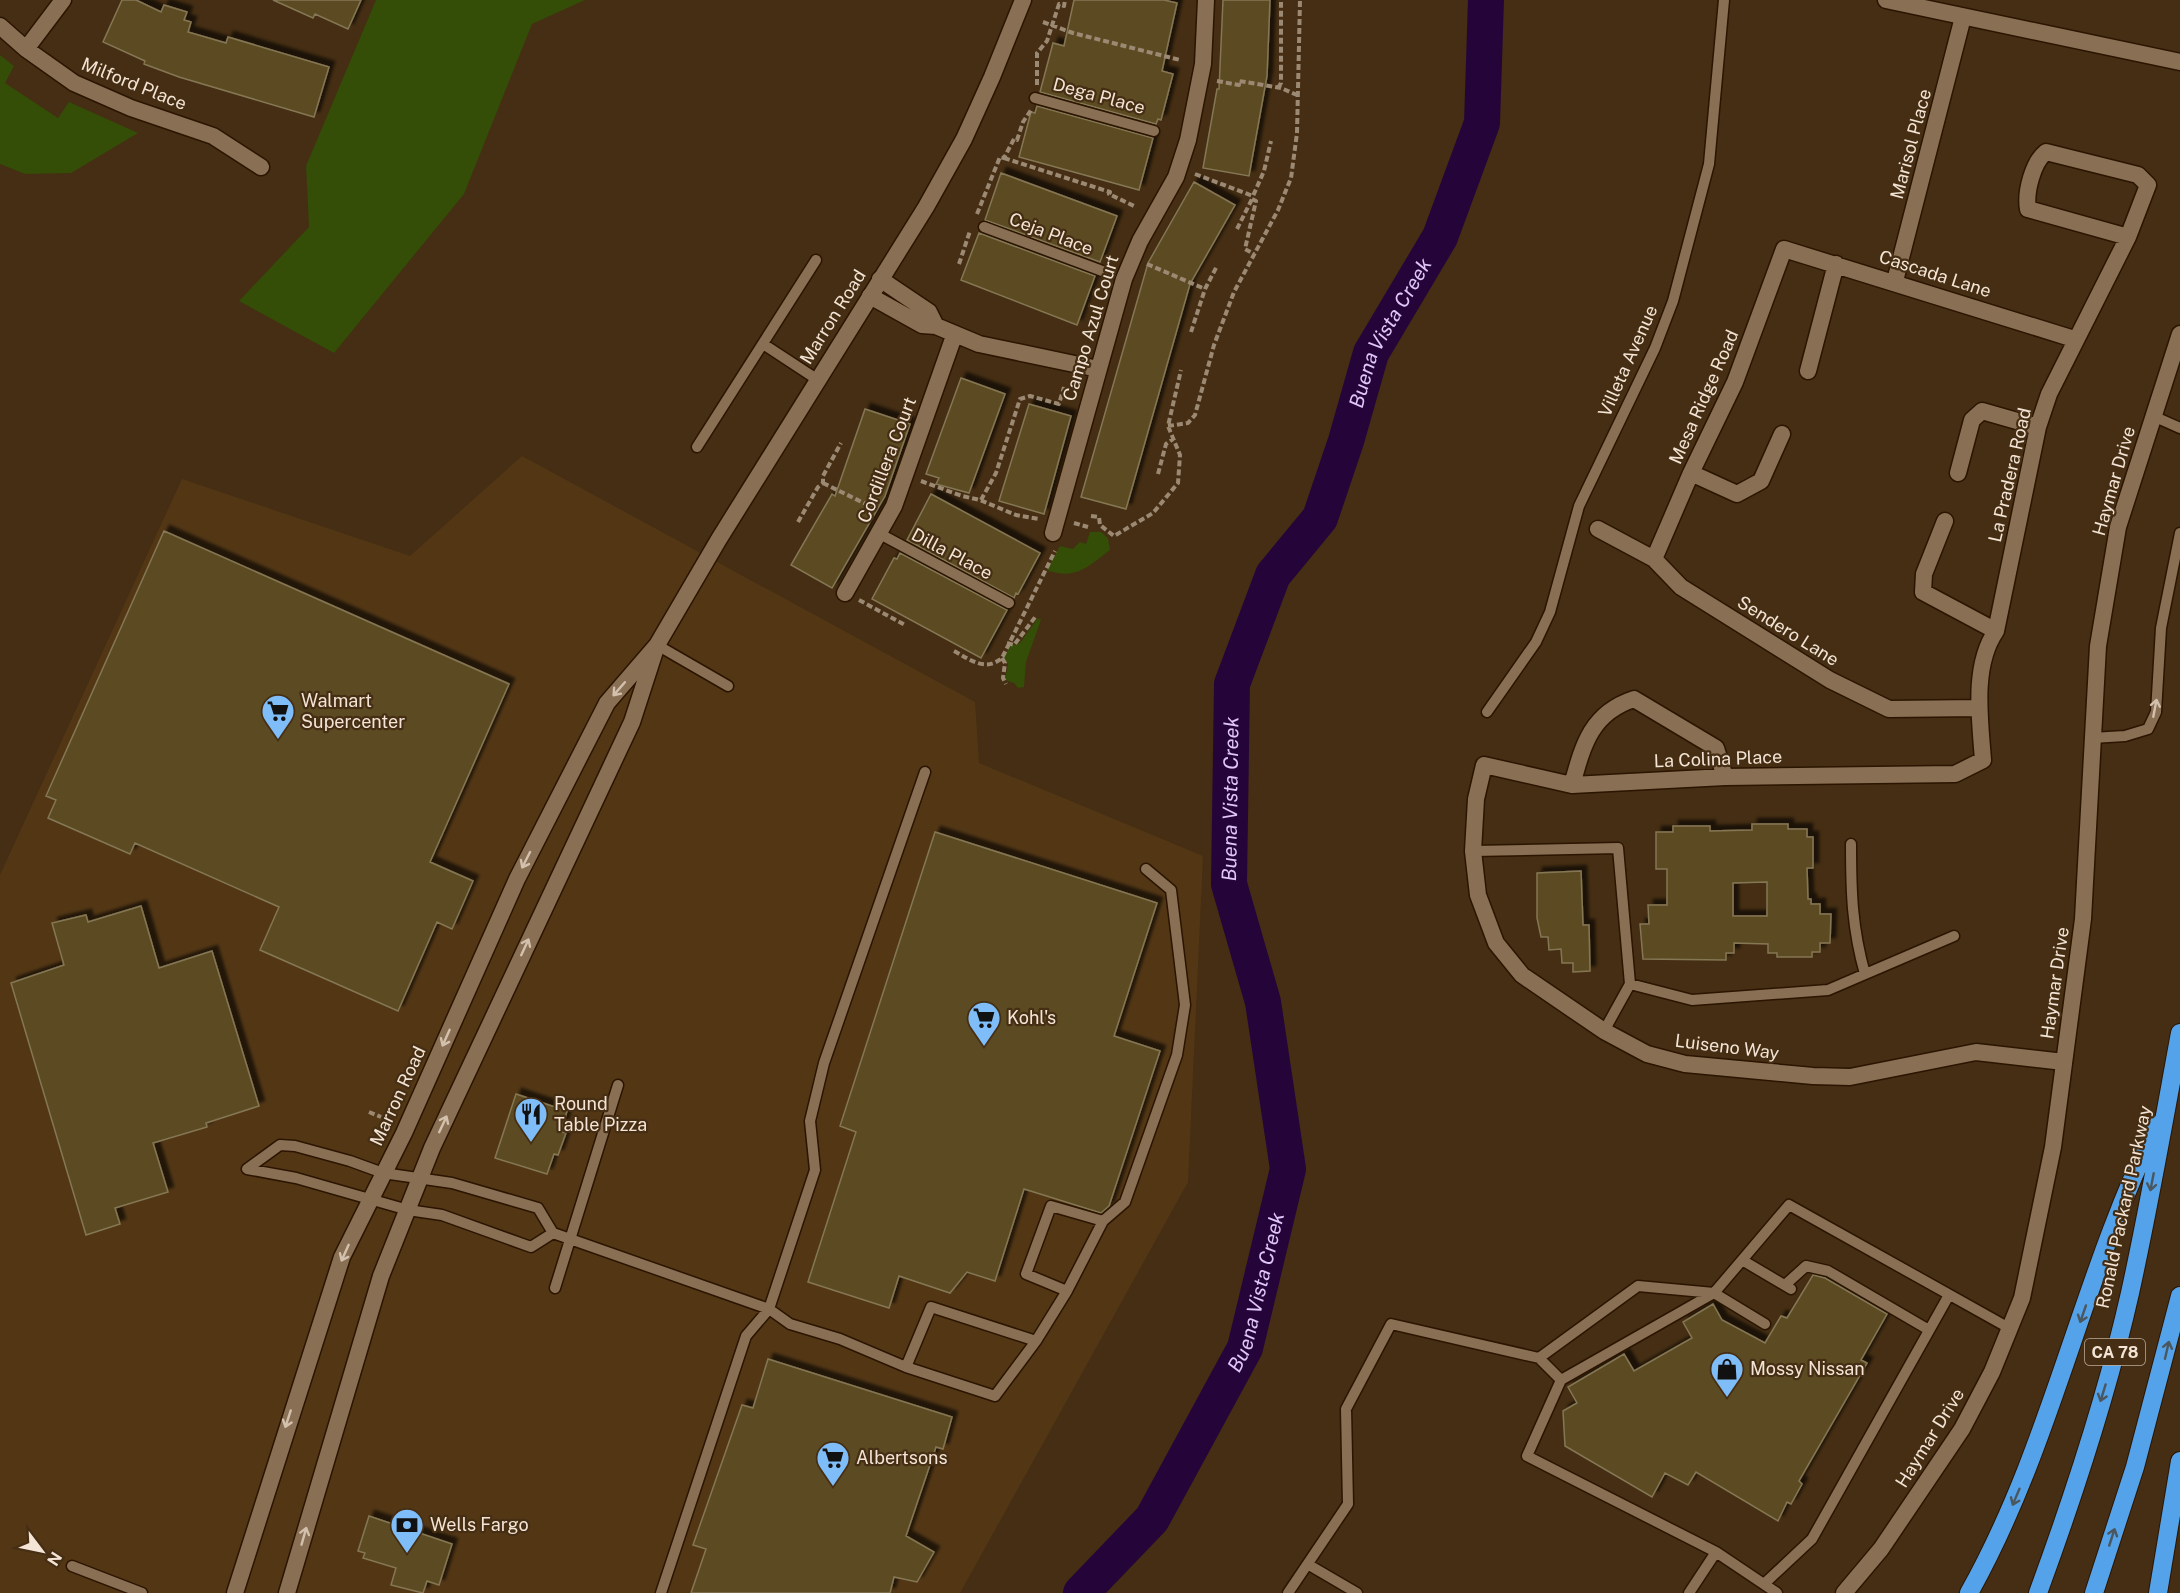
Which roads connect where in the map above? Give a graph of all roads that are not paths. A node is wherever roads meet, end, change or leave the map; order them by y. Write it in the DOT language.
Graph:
graph roads {
  1 [pos="63,0"];
  2 [pos="1023,0"];
  3 [pos="1206,0"];
  4 [pos="1724,0"];
  5 [pos="1886,0"];
  6 [pos="1964,17"];
  7 [pos="0,27"];
  8 [pos="26,49"];
  9 [pos="2180,62"];
  10 [pos="1035,98"];
  11 [pos="1154,131"];
  12 [pos="261,167"];
  13 [pos="980,223"];
  14 [pos="2128,237"];
  15 [pos="1784,249"];
  16 [pos="816,260"];
  17 [pos="1836,264"];
  18 [pos="1115,276"];
  19 [pos="880,279"];
  20 [pos="1895,281"];
  21 [pos="870,296"];
  22 [pos="936,327"];
  23 [pos="2180,334"];
  24 [pos="954,336"];
  25 [pos="2074,339"];
  26 [pos="763,344"];
  27 [pos="1098,369"];
  28 [pos="1808,371"];
  29 [pos="818,380"];
  30 [pos="2153,416"];
  31 [pos="2038,427"];
  32 [pos="2180,428"];
  33 [pos="1782,434"];
  34 [pos="697,447"];
  35 [pos="1691,473"];
  36 [pos="1958,473"];
  37 [pos="1945,520"];
  38 [pos="1049,527"];
  39 [pos="1598,529"];
  40 [pos="2180,533"];
  41 [pos="880,534"];
  42 [pos="1654,559"];
  43 [pos="852,596"];
  44 [pos="1009,603"];
  45 [pos="1996,631"];
  46 [pos="657,645"];
  47 [pos="728,686"];
  48 [pos="1979,708"];
  49 [pos="1487,711"];
  50 [pos="2092,738"];
  51 [pos="1484,765"];
  52 [pos="925,772"];
  53 [pos="1955,774"];
  54 [pos="1725,777"];
  55 [pos="1572,785"];
  56 [pos="1851,844"];
  57 [pos="1473,851"];
  58 [pos="1146,869"];
  59 [pos="1954,936"];
  60 [pos="1865,974"];
  61 [pos="1630,984"];
  62 [pos="1604,1031"];
  63 [pos="2180,1033"];
  64 [pos="2064,1062"];
  65 [pos="618,1085"];
  66 [pos="2167,1104"];
  67 [pos="383,1173"];
  68 [pos="421,1178"];
  69 [pos="369,1200"];
  70 [pos="408,1210"];
  71 [pos="1103,1221"];
  72 [pos="553,1233"];
  73 [pos="570,1240"];
  74 [pos="1742,1260"];
  75 [pos="555,1288"];
  76 [pos="1067,1291"];
  77 [pos="1714,1293"];
  78 [pos="1949,1294"];
  79 [pos="2180,1296"];
  80 [pos="769,1309"];
  81 [pos="1765,1324"];
  82 [pos="2009,1329"];
  83 [pos="1929,1330"];
  84 [pos="1036,1341"];
  85 [pos="1539,1358"];
  86 [pos="906,1367"];
  87 [pos="1561,1380"];
  88 [pos="2180,1461"];
  89 [pos="1716,1552"];
  90 [pos="1309,1565"];
  91 [pos="72,1566"];
  92 [pos="1764,1584"];
  93 [pos="142,1593"];
  94 [pos="235,1593"];
  95 [pos="289,1593"];
  96 [pos="661,1593"];
  97 [pos="1288,1593"];
  98 [pos="1358,1593"];
  99 [pos="1689,1593"];
  100 [pos="1777,1593"];
  101 [pos="1844,1593"];
  102 [pos="1969,1593"];
  103 [pos="2038,1593"];
  104 [pos="2094,1593"];
  105 [pos="2158,1593"];
  1 -- 8 [label="street"];
  2 -- 19 [label="street, Marron Road"];
  3 -- 18 [label="street, Campo Azul Court"];
  4 -- 49 [label="lane, Villeta Avenue"];
  5 -- 6 [label="street"];
  6 -- 9 [label="street"];
  6 -- 20 [label="street, Marisol Place"];
  7 -- 8 [label="street, Milford Place"];
  8 -- 12 [label="street, Milford Place"];
  10 -- 11 [label="lane, Dega Place"];
  13 -- 18 [label="lane, Ceja Place"];
  14 -- 14 [label="street, La Pradera Road"];
  14 -- 25 [label="street, La Pradera Road"];
  15 -- 17 [label="street, Cascada Lane"];
  15 -- 35 [label="street, Mesa Ridge Road"];
  16 -- 26 [label="lane"];
  17 -- 20 [label="street, Cascada Lane"];
  17 -- 28 [label="street"];
  18 -- 27 [label="street, Campo Azul Court"];
  19 -- 21 [label="street, Marron Road"];
  19 -- 22 [label="street"];
  20 -- 25 [label="street, Cascada Lane"];
  21 -- 22 [label="street"];
  21 -- 29 [label="street, Marron Road"];
  22 -- 24 [label="street"];
  23 -- 30 [label="street, Haymar Drive"];
  24 -- 27 [label="street"];
  24 -- 41 [label="street, Cordillera Court"];
  25 -- 31 [label="street, La Pradera Road"];
  26 -- 29 [label="lane"];
  26 -- 34 [label="lane"];
  27 -- 38 [label="street, Campo Azul Court"];
  29 -- 46 [label="street, Marron Road"];
  30 -- 32 [label="lane"];
  30 -- 50 [label="street, Haymar Drive"];
  31 -- 36 [label="street"];
  31 -- 45 [label="street, La Pradera Road"];
  33 -- 35 [label="street"];
  35 -- 42 [label="street, Mesa Ridge Road"];
  37 -- 45 [label="street"];
  39 -- 42 [label="street, Sendero Lane"];
  50 -- 40 [label="lane, one-way"];
  41 -- 43 [label="street, Cordillera Court"];
  41 -- 44 [label="lane, Dilla Place"];
  42 -- 48 [label="street, Sendero Lane"];
  45 -- 48 [label="street, La Pradera Road"];
  46 -- 47 [label="lane"];
  46 -- 67 [label="street, Marron Road, one-way"];
  68 -- 46 [label="street, Marron Road, one-way"];
  48 -- 53 [label="street, La Pradera Road"];
  50 -- 64 [label="street, Haymar Drive"];
  51 -- 55 [label="street, La Colina Place"];
  51 -- 57 [label="street, Luiseno Way"];
  52 -- 80 [label="lane"];
  53 -- 54 [label="street, La Colina Place"];
  54 -- 55 [label="street, La Colina Place"];
  54 -- 55 [label="street"];
  56 -- 60 [label="lane"];
  57 -- 61 [label="lane"];
  57 -- 62 [label="street, Luiseno Way"];
  58 -- 71 [label="lane"];
  59 -- 60 [label="lane"];
  60 -- 61 [label="lane"];
  61 -- 62 [label="lane"];
  62 -- 64 [label="street, Luiseno Way"];
  63 -- 66 [label="highway, Ronald Packard Parkway / CA 78"];
  64 -- 82 [label="street, Haymar Drive"];
  65 -- 73 [label="lane"];
  66 -- 102 [label="highway, one-way"];
  66 -- 103 [label="highway, Ronald Packard Parkway / CA 78, one-way"];
  67 -- 68 [label="lane"];
  67 -- 69 [label="street, Marron Road"];
  67 -- 69 [label="lane"];
  68 -- 70 [label="street, Marron Road"];
  68 -- 72 [label="lane"];
  69 -- 70 [label="lane"];
  69 -- 94 [label="street, Marron Road, one-way"];
  70 -- 72 [label="lane"];
  95 -- 70 [label="street, Marron Road, one-way"];
  71 -- 76 [label="lane"];
  71 -- 76 [label="lane"];
  72 -- 73 [label="lane"];
  73 -- 75 [label="lane"];
  73 -- 80 [label="lane"];
  74 -- 77 [label="lane"];
  74 -- 78 [label="lane"];
  74 -- 83 [label="lane"];
  76 -- 84 [label="lane"];
  77 -- 81 [label="lane"];
  77 -- 85 [label="lane"];
  77 -- 87 [label="lane"];
  78 -- 82 [label="lane"];
  78 -- 83 [label="lane"];
  104 -- 79 [label="highway, CA 78, one-way"];
  80 -- 86 [label="lane"];
  80 -- 96 [label="lane"];
  82 -- 101 [label="street, Haymar Drive"];
  83 -- 92 [label="lane"];
  84 -- 86 [label="lane"];
  84 -- 86 [label="lane"];
  85 -- 87 [label="lane"];
  85 -- 90 [label="lane"];
  87 -- 89 [label="lane"];
  88 -- 105 [label="highway"];
  89 -- 92 [label="lane"];
  89 -- 99 [label="lane"];
  90 -- 97 [label="lane"];
  90 -- 98 [label="lane"];
  91 -- 93 [label="lane"];
  92 -- 100 [label="lane"];
}
